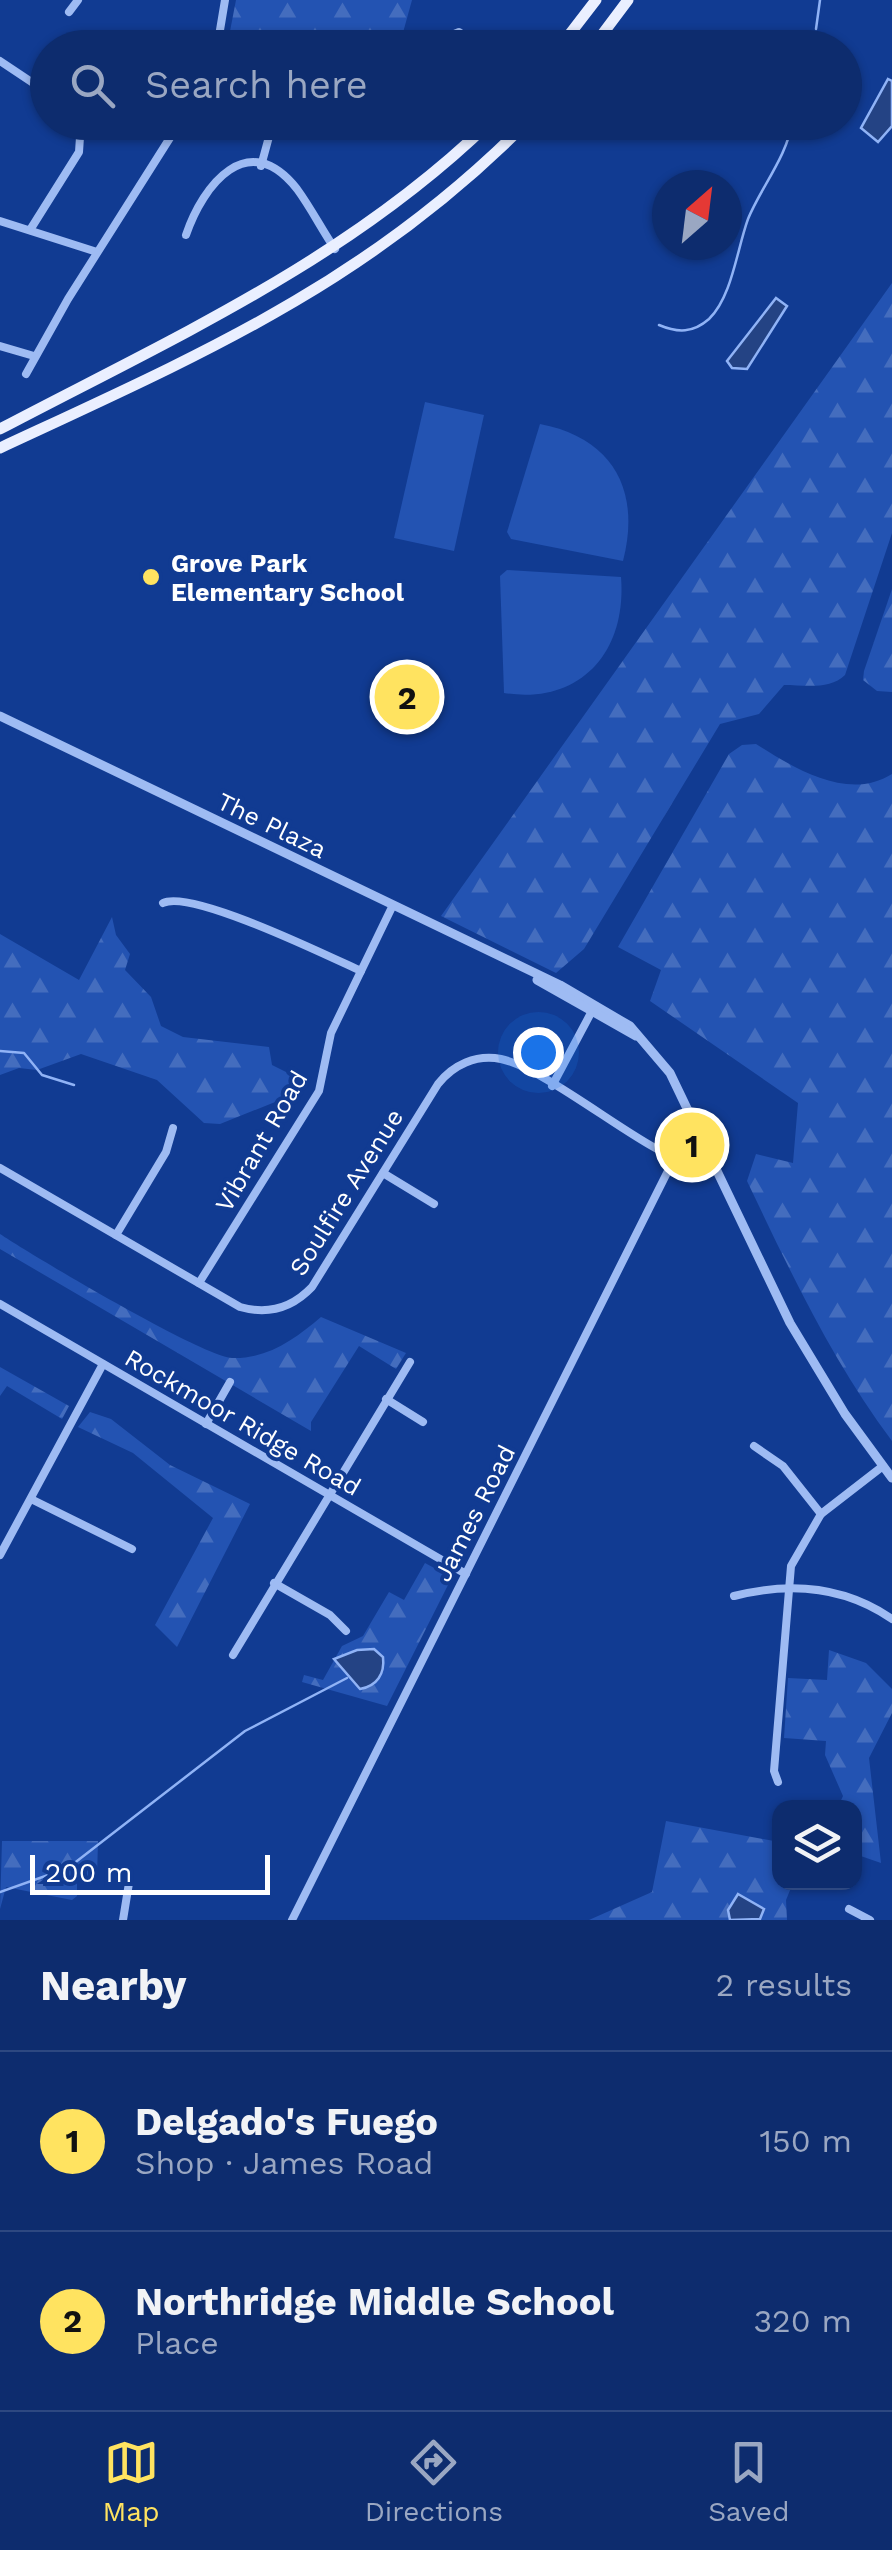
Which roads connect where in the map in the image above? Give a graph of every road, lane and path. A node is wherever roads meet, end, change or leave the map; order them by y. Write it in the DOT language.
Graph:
graph roads {
  1 [pos="78,0"];
  2 [pos="225,0"];
  3 [pos="596,0"];
  4 [pos="628,0"];
  5 [pos="69,12"];
  6 [pos="220,30"];
  7 [pos="573,30"];
  8 [pos="606,30"];
  9 [pos="0,61"];
  10 [pos="30,81"];
  11 [pos="80,140"];
  12 [pos="169,140"];
  13 [pos="268,140"];
  14 [pos="470,140"];
  15 [pos="507,140"];
  16 [pos="261,166"];
  17 [pos="0,221"];
  18 [pos="30,230"];
  19 [pos="186,235"];
  20 [pos="335,249"];
  21 [pos="98,252"];
  22 [pos="0,346"];
  23 [pos="34,356"];
  24 [pos="26,374"];
  25 [pos="0,429"];
  26 [pos="0,448"];
  27 [pos="0,716"];
  28 [pos="163,904"];
  29 [pos="393,905"];
  30 [pos="360,971"];
  31 [pos="526,972"];
  32 [pos="592,1011"];
  33 [pos="639,1037"];
  34 [pos="552,1086"];
  35 [pos="696,1127"];
  36 [pos="173,1128"];
  37 [pos="660,1150"];
  38 [pos="0,1168"];
  39 [pos="383,1173"];
  40 [pos="434,1204"];
  41 [pos="116,1235"];
  42 [pos="199,1284"];
  43 [pos="0,1304"];
  44 [pos="410,1362"];
  45 [pos="102,1364"];
  46 [pos="230,1382"];
  47 [pos="386,1399"];
  48 [pos="423,1422"];
  49 [pos="206,1424"];
  50 [pos="754,1446"];
  51 [pos="883,1466"];
  52 [pos="892,1478"];
  53 [pos="327,1494"];
  54 [pos="31,1499"];
  55 [pos="821,1514"];
  56 [pos="132,1548"];
  57 [pos="0,1556"];
  58 [pos="466,1574"];
  59 [pos="274,1583"];
  60 [pos="786,1588"];
  61 [pos="734,1596"];
  62 [pos="892,1620"];
  63 [pos="346,1631"];
  64 [pos="233,1655"];
  65 [pos="778,1782"];
  66 [pos="128,1883"];
  67 [pos="849,1909"];
  68 [pos="123,1920"];
  69 [pos="292,1920"];
  70 [pos="870,1920"];
  1 -- 5 [label="street"];
  2 -- 6 [label="street"];
  3 -- 7 [label="main road"];
  4 -- 8 [label="main road"];
  9 -- 10 [label="street"];
  11 -- 18 [label="street"];
  12 -- 21 [label="street"];
  13 -- 16 [label="street"];
  14 -- 20 [label="main road"];
  15 -- 26 [label="main road"];
  16 -- 19 [label="street"];
  16 -- 20 [label="street"];
  17 -- 18 [label="street"];
  18 -- 21 [label="street"];
  20 -- 25 [label="main road"];
  21 -- 23 [label="street"];
  22 -- 23 [label="street"];
  23 -- 24 [label="street"];
  27 -- 29 [label="street, The Plaza"];
  28 -- 30 [label="street"];
  29 -- 30 [label="street, Vibrant Road"];
  29 -- 31 [label="street, The Plaza"];
  30 -- 42 [label="street, Vibrant Road"];
  31 -- 32 [label="street, The Plaza"];
  31 -- 33 [label="street, The Plaza"];
  32 -- 33 [label="street, The Plaza"];
  32 -- 34 [label="street"];
  33 -- 35 [label="street, The Plaza"];
  34 -- 37 [label="street, Soulfire Avenue"];
  34 -- 39 [label="street, Soulfire Avenue"];
  35 -- 51 [label="street, The Plaza"];
  35 -- 58 [label="street, James Road"];
  36 -- 41 [label="street"];
  38 -- 41 [label="street, Soulfire Avenue"];
  39 -- 40 [label="street"];
  39 -- 42 [label="street, Soulfire Avenue"];
  41 -- 42 [label="street, Soulfire Avenue"];
  43 -- 45 [label="street, Rockmoor Ridge Road"];
  44 -- 47 [label="street"];
  45 -- 49 [label="street, Rockmoor Ridge Road"];
  45 -- 54 [label="street"];
  46 -- 49 [label="street"];
  47 -- 48 [label="street"];
  47 -- 53 [label="street"];
  49 -- 53 [label="street, Rockmoor Ridge Road"];
  50 -- 55 [label="street"];
  51 -- 52 [label="street, The Plaza"];
  51 -- 55 [label="street"];
  53 -- 58 [label="street, Rockmoor Ridge Road"];
  53 -- 59 [label="street"];
  54 -- 56 [label="street"];
  54 -- 57 [label="street"];
  55 -- 60 [label="street"];
  58 -- 69 [label="street, James Road"];
  59 -- 63 [label="street"];
  59 -- 64 [label="street"];
  60 -- 61 [label="street"];
  60 -- 62 [label="street"];
  60 -- 65 [label="street"];
  66 -- 68 [label="street"];
  67 -- 70 [label="street"];
}
